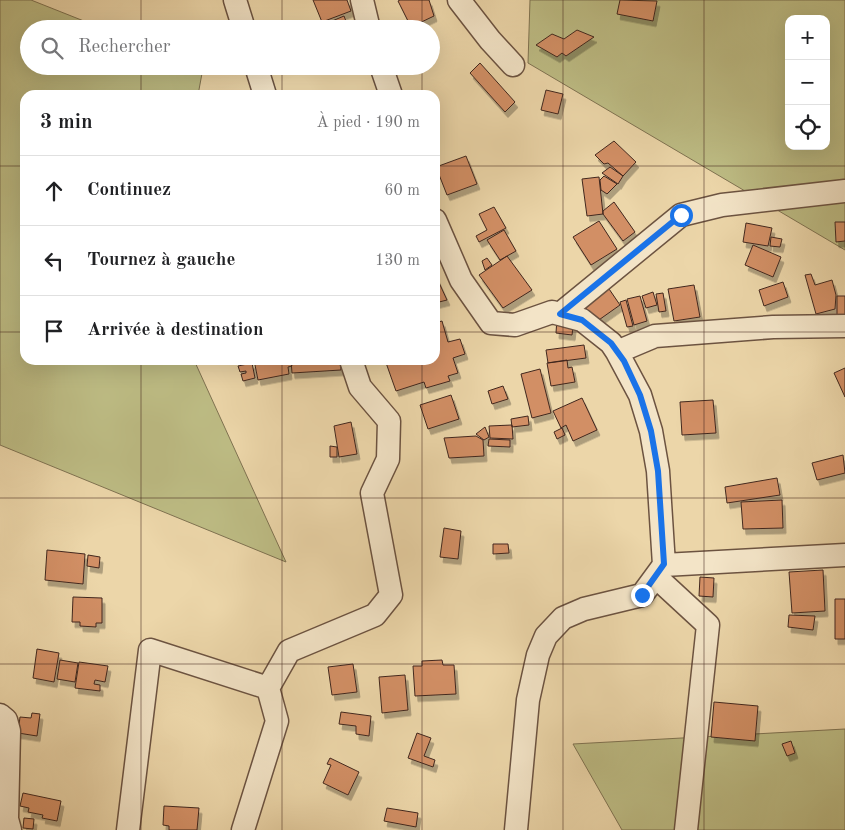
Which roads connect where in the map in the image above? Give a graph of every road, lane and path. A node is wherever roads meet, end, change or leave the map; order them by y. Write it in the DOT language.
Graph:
graph roads {
  1 [pos="235,0"];
  2 [pos="362,0"];
  3 [pos="459,0"];
  4 [pos="241,20"];
  5 [pos="367,20"];
  6 [pos="513,65"];
  7 [pos="259,75"];
  8 [pos="383,75"];
  9 [pos="263,90"];
  10 [pos="389,90"];
  11 [pos="845,191"];
  12 [pos="440,232"];
  13 [pos="560,314"];
  14 [pos="845,326"];
  15 [pos="617,352"];
  16 [pos="353,365"];
  17 [pos="845,555"];
  18 [pos="660,571"];
  19 [pos="268,688"];
  20 [pos="0,715"];
  21 [pos="10,830"];
  22 [pos="128,830"];
  23 [pos="243,830"];
  24 [pos="516,830"];
  25 [pos="686,830"];
  1 -- 4 [label="street"];
  2 -- 5 [label="street"];
  3 -- 6 [label="street"];
  7 -- 9 [label="street"];
  8 -- 10 [label="street"];
  11 -- 13 [label="street"];
  12 -- 13 [label="street"];
  13 -- 15 [label="street"];
  14 -- 15 [label="street"];
  15 -- 18 [label="street"];
  16 -- 19 [label="street"];
  17 -- 18 [label="street"];
  18 -- 24 [label="street"];
  18 -- 25 [label="street"];
  19 -- 22 [label="street"];
  19 -- 23 [label="street"];
  20 -- 21 [label="street"];
}
